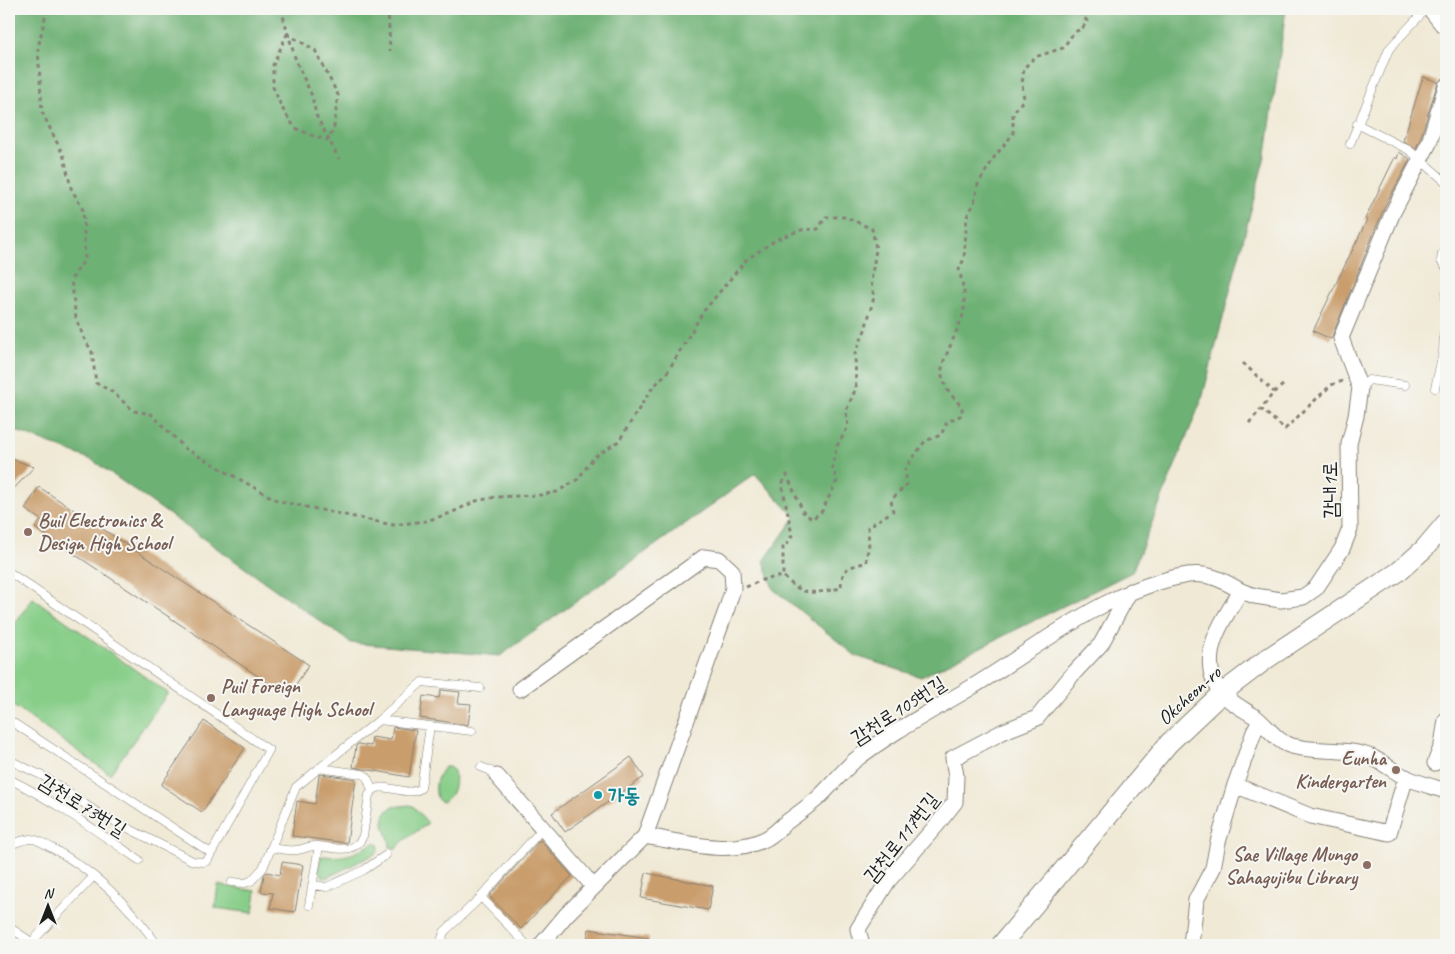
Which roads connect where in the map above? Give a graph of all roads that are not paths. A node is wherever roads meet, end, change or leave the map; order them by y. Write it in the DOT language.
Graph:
graph roads {
  1 [pos="1426,9"];
  2 [pos="1430,9"];
  3 [pos="1446,26"];
  4 [pos="1446,86"];
  5 [pos="1358,124"];
  6 [pos="1350,144"];
  7 [pos="1420,160"];
  8 [pos="1446,182"];
  9 [pos="1442,254"];
  10 [pos="1446,267"];
  11 [pos="1446,293"];
  12 [pos="1446,300"];
  13 [pos="1446,329"];
  14 [pos="1358,382"];
  15 [pos="1405,385"];
  16 [pos="1435,388"];
  17 [pos="1446,523"];
  18 [pos="9,572"];
  19 [pos="1241,591"];
  20 [pos="1130,592"];
  21 [pos="480,688"];
  22 [pos="520,689"];
  23 [pos="1222,692"];
  24 [pos="9,720"];
  25 [pos="379,720"];
  26 [pos="1446,720"];
  27 [pos="1260,721"];
  28 [pos="430,726"];
  29 [pos="472,731"];
  30 [pos="9,760"];
  31 [pos="1435,764"];
  32 [pos="481,767"];
  33 [pos="318,768"];
  34 [pos="497,776"];
  35 [pos="1406,777"];
  36 [pos="9,779"];
  37 [pos="1235,785"];
  38 [pos="372,790"];
  39 [pos="1446,791"];
  40 [pos="543,828"];
  41 [pos="645,836"];
  42 [pos="9,845"];
  43 [pos="319,846"];
  44 [pos="272,848"];
  45 [pos="211,853"];
  46 [pos="386,855"];
  47 [pos="139,860"];
  48 [pos="93,877"];
  49 [pos="232,882"];
  50 [pos="312,885"];
  51 [pos="594,887"];
  52 [pos="481,897"];
  53 [pos="309,906"];
  54 [pos="9,927"];
  55 [pos="32,944"];
  56 [pos="160,945"];
  57 [pos="446,945"];
  58 [pos="527,945"];
  59 [pos="541,945"];
  60 [pos="862,945"];
  61 [pos="1001,945"];
  62 [pos="1191,945"];
  1 -- 5 [label="lane"];
  2 -- 3 [label="street"];
  4 -- 7 [label="street, 감내1로"];
  5 -- 6 [label="lane"];
  5 -- 7 [label="lane"];
  7 -- 8 [label="lane"];
  7 -- 14 [label="street, 감내1로"];
  9 -- 10 [label="lane"];
  11 -- 12 [label="lane"];
  13 -- 16 [label="lane"];
  14 -- 15 [label="lane"];
  14 -- 19 [label="street, 감내1로"];
  17 -- 23 [label="street, Okcheon-ro"];
  18 -- 45 [label="lane"];
  19 -- 20 [label="street, 감천로105번길"];
  19 -- 23 [label="street"];
  20 -- 41 [label="street, 감천로105번길"];
  20 -- 60 [label="street, 감천로117번길"];
  21 -- 25 [label="lane"];
  22 -- 41 [label="street"];
  23 -- 27 [label="street"];
  23 -- 61 [label="street, Okcheon-ro"];
  24 -- 45 [label="lane"];
  25 -- 28 [label="lane"];
  25 -- 33 [label="lane"];
  26 -- 31 [label="street"];
  27 -- 35 [label="street"];
  27 -- 37 [label="street"];
  28 -- 29 [label="lane"];
  28 -- 38 [label="lane"];
  30 -- 45 [label="lane"];
  32 -- 34 [label="lane"];
  33 -- 38 [label="lane"];
  33 -- 44 [label="lane"];
  34 -- 40 [label="street"];
  35 -- 37 [label="street"];
  35 -- 39 [label="street"];
  36 -- 47 [label="lane, 감천로73번길"];
  37 -- 62 [label="street"];
  38 -- 43 [label="lane"];
  40 -- 51 [label="street"];
  40 -- 52 [label="lane"];
  41 -- 51 [label="street"];
  42 -- 48 [label="lane"];
  43 -- 44 [label="lane"];
  43 -- 50 [label="lane"];
  44 -- 49 [label="lane"];
  46 -- 50 [label="lane"];
  48 -- 55 [label="lane"];
  48 -- 56 [label="lane"];
  50 -- 53 [label="lane"];
  51 -- 59 [label="street"];
  52 -- 57 [label="lane"];
  52 -- 58 [label="lane"];
  54 -- 55 [label="lane"];
}
